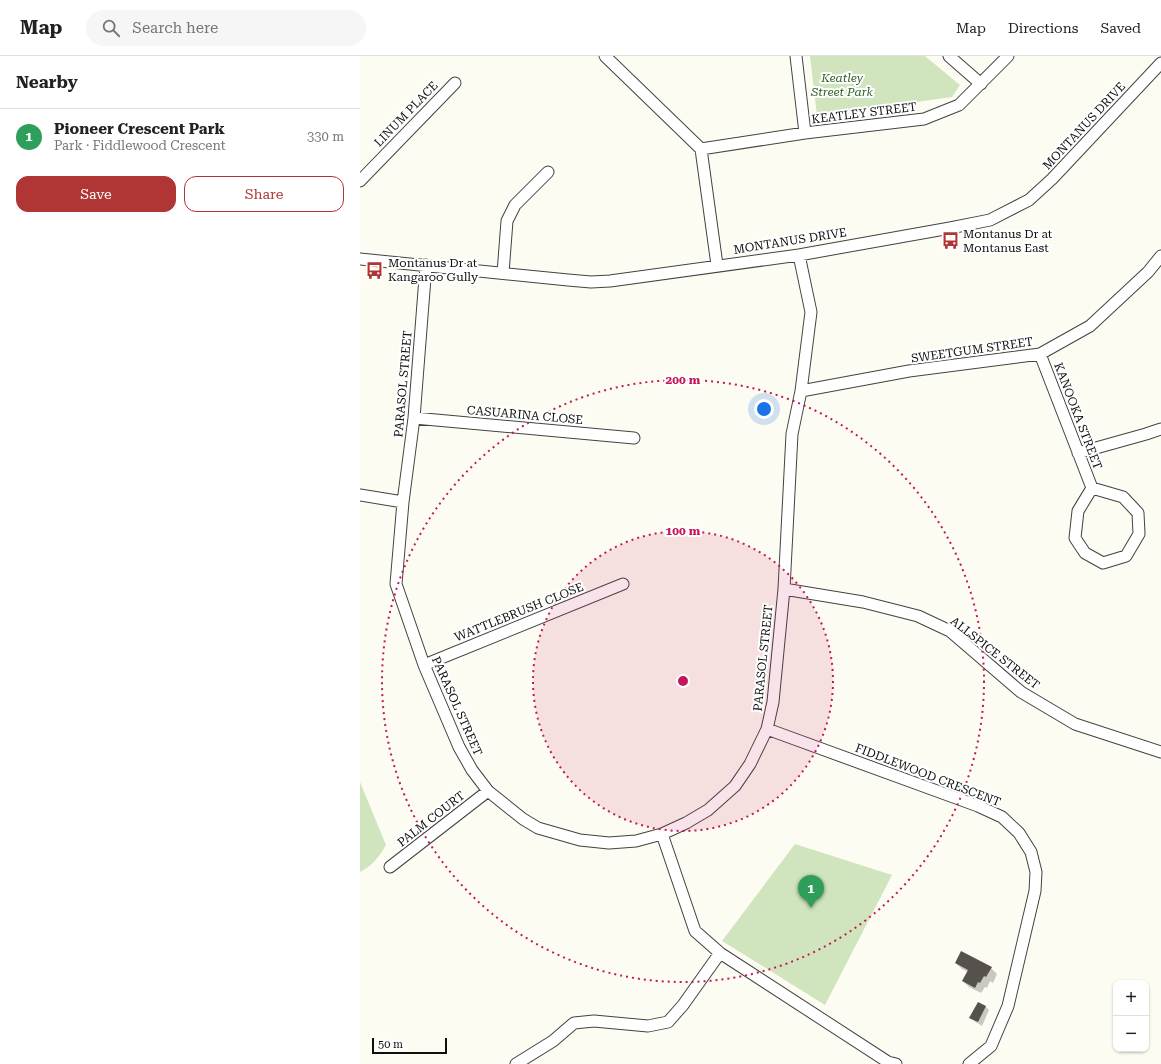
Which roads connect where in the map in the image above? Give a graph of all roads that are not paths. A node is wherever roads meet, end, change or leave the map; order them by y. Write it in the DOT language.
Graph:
graph roads {
  1 [pos="605,56"];
  2 [pos="796,56"];
  3 [pos="949,56"];
  4 [pos="1008,56"];
  5 [pos="1161,63"];
  6 [pos="455,83"];
  7 [pos="981,84"];
  8 [pos="805,133"];
  9 [pos="701,148"];
  10 [pos="548,172"];
  11 [pos="360,181"];
  12 [pos="799,255"];
  13 [pos="1161,256"];
  14 [pos="360,259"];
  15 [pos="426,265"];
  16 [pos="717,265"];
  17 [pos="503,273"];
  18 [pos="1040,354"];
  19 [pos="801,391"];
  20 [pos="414,418"];
  21 [pos="1161,429"];
  22 [pos="634,438"];
  23 [pos="1078,453"];
  24 [pos="1092,488"];
  25 [pos="360,495"];
  26 [pos="403,502"];
  27 [pos="623,584"];
  28 [pos="784,589"];
  29 [pos="424,665"];
  30 [pos="767,729"];
  31 [pos="1161,752"];
  32 [pos="488,791"];
  33 [pos="662,834"];
  34 [pos="390,867"];
  35 [pos="720,953"];
  36 [pos="516,1064"];
  37 [pos="896,1064"];
  38 [pos="969,1064"];
  1 -- 9 [label="street"];
  2 -- 8 [label="street"];
  3 -- 7 [label="street"];
  4 -- 7 [label="street, KEATLEY STREET"];
  5 -- 12 [label="street, MONTANUS DRIVE"];
  6 -- 11 [label="street, LINUM PLACE"];
  7 -- 8 [label="street, KEATLEY STREET"];
  8 -- 9 [label="street, KEATLEY STREET"];
  9 -- 16 [label="street"];
  10 -- 17 [label="street"];
  12 -- 16 [label="street, MONTANUS DRIVE"];
  12 -- 19 [label="street, PARASOL STREET"];
  13 -- 18 [label="street, SWEETGUM STREET"];
  14 -- 15 [label="street, MONTANUS DRIVE"];
  15 -- 17 [label="street, MONTANUS DRIVE"];
  15 -- 20 [label="street, PARASOL STREET"];
  16 -- 17 [label="street, MONTANUS DRIVE"];
  18 -- 19 [label="street, SWEETGUM STREET"];
  18 -- 23 [label="street, KANOOKA STREET"];
  19 -- 28 [label="street, PARASOL STREET"];
  20 -- 22 [label="street, CASUARINA CLOSE"];
  20 -- 26 [label="street, PARASOL STREET"];
  21 -- 23 [label="street"];
  23 -- 24 [label="street, KANOOKA STREET"];
  24 -- 24 [label="street, KANOOKA STREET"];
  25 -- 26 [label="street"];
  26 -- 29 [label="street, PARASOL STREET"];
  27 -- 29 [label="street, WATTLEBRUSH CLOSE"];
  28 -- 30 [label="street, PARASOL STREET"];
  28 -- 31 [label="street, ALLSPICE STREET"];
  29 -- 32 [label="street, PARASOL STREET"];
  30 -- 33 [label="street, PARASOL STREET"];
  30 -- 38 [label="street, FIDDLEWOOD CRESCENT"];
  32 -- 33 [label="street, PARASOL STREET"];
  32 -- 34 [label="street, PALM COURT"];
  33 -- 35 [label="street"];
  35 -- 36 [label="street"];
  35 -- 37 [label="street"];
}
